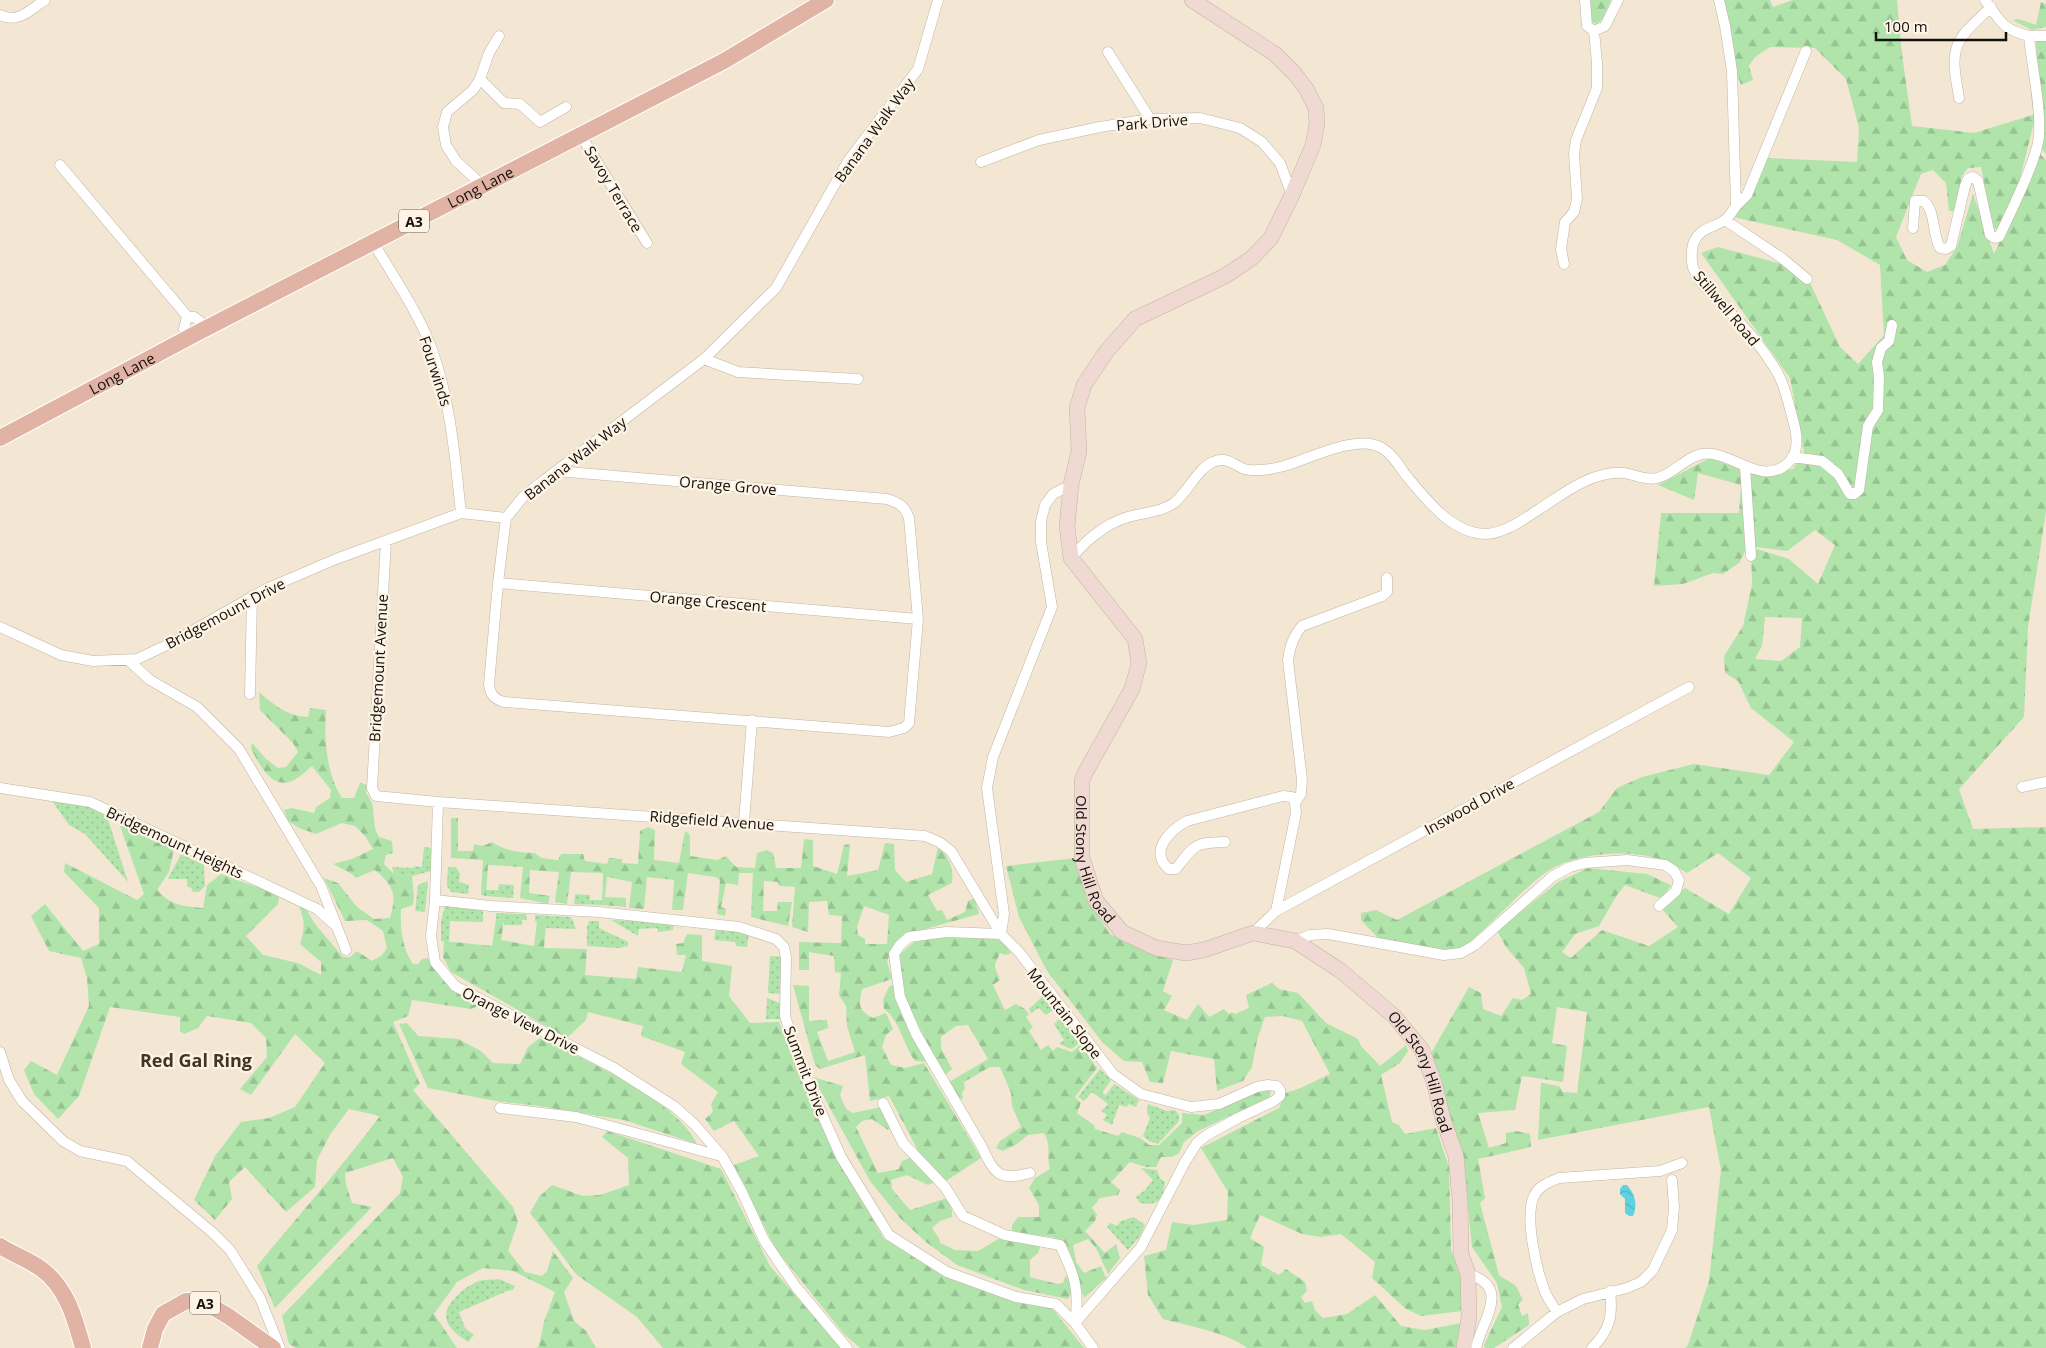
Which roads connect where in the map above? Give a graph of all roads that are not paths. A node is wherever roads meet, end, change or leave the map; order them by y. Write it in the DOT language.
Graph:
graph roads {
  1 [pos="45,0"];
  2 [pos="826,0"];
  3 [pos="938,0"];
  4 [pos="1192,0"];
  5 [pos="1584,0"];
  6 [pos="1618,0"];
  7 [pos="1719,0"];
  8 [pos="1988,4"];
  9 [pos="0,15"];
  10 [pos="1594,31"];
  11 [pos="499,36"];
  12 [pos="2029,36"];
  13 [pos="2046,36"];
  14 [pos="1806,51"];
  15 [pos="1108,52"];
  16 [pos="480,79"];
  17 [pos="1959,98"];
  18 [pos="566,107"];
  19 [pos="1150,119"];
  20 [pos="580,134"];
  21 [pos="981,162"];
  22 [pos="60,165"];
  23 [pos="482,185"];
  24 [pos="1292,195"];
  25 [pos="1736,206"];
  26 [pos="1725,220"];
  27 [pos="1913,228"];
  28 [pos="372,242"];
  29 [pos="647,243"];
  30 [pos="1564,264"];
  31 [pos="1807,279"];
  32 [pos="187,316"];
  33 [pos="1892,325"];
  34 [pos="208,327"];
  35 [pos="188,338"];
  36 [pos="704,359"];
  37 [pos="858,379"];
  38 [pos="0,438"];
  39 [pos="1792,457"];
  40 [pos="1745,467"];
  41 [pos="556,471"];
  42 [pos="1070,485"];
  43 [pos="460,513"];
  44 [pos="506,518"];
  45 [pos="386,541"];
  46 [pos="1751,556"];
  47 [pos="1071,558"];
  48 [pos="1387,578"];
  49 [pos="498,583"];
  50 [pos="252,596"];
  51 [pos="918,619"];
  52 [pos="0,627"];
  53 [pos="128,660"];
  54 [pos="1689,686"];
  55 [pos="250,694"];
  56 [pos="752,720"];
  57 [pos="2046,782"];
  58 [pos="2022,787"];
  59 [pos="0,788"];
  60 [pos="374,794"];
  61 [pos="438,802"];
  62 [pos="1295,803"];
  63 [pos="744,822"];
  64 [pos="1225,842"];
  65 [pos="435,900"];
  66 [pos="1658,906"];
  67 [pos="1276,911"];
  68 [pos="338,927"];
  69 [pos="1253,933"];
  70 [pos="1001,934"];
  71 [pos="1295,941"];
  72 [pos="346,950"];
  73 [pos="0,1052"];
  74 [pos="883,1102"];
  75 [pos="500,1108"];
  76 [pos="722,1156"];
  77 [pos="1682,1163"];
  78 [pos="1030,1173"];
  79 [pos="1672,1180"];
  80 [pos="0,1246"];
  81 [pos="1468,1274"];
  82 [pos="1610,1291"];
  83 [pos="1558,1312"];
  84 [pos="1075,1323"];
  85 [pos="82,1348"];
  86 [pos="150,1348"];
  87 [pos="273,1348"];
  88 [pos="280,1348"];
  89 [pos="846,1348"];
  90 [pos="1093,1348"];
  91 [pos="1464,1348"];
  92 [pos="1476,1348"];
  93 [pos="1513,1348"];
  94 [pos="1592,1348"];
  1 -- 9 [label="street"];
  2 -- 20 [label="main road, Long Lane / A3"];
  3 -- 36 [label="street, Banana Walk Way"];
  4 -- 24 [label="street, Old Stony Hill Road"];
  5 -- 10 [label="street"];
  6 -- 10 [label="street"];
  7 -- 25 [label="street"];
  8 -- 12 [label="street"];
  8 -- 17 [label="street"];
  10 -- 30 [label="street"];
  11 -- 16 [label="street"];
  12 -- 13 [label="street"];
  12 -- 27 [label="street"];
  14 -- 25 [label="street, Stillwell Road"];
  15 -- 19 [label="street"];
  16 -- 18 [label="street"];
  16 -- 23 [label="street"];
  19 -- 21 [label="street, Park Drive"];
  19 -- 24 [label="street, Park Drive"];
  20 -- 23 [label="main road, Long Lane / A3"];
  20 -- 29 [label="street, Savoy Terrace"];
  22 -- 32 [label="street"];
  23 -- 28 [label="main road, Long Lane / A3"];
  24 -- 42 [label="street, Old Stony Hill Road"];
  25 -- 26 [label="street, Stillwell Road"];
  26 -- 31 [label="street"];
  26 -- 39 [label="street, Stillwell Road"];
  28 -- 34 [label="main road, Long Lane / A3"];
  28 -- 43 [label="street, Fourwinds"];
  32 -- 34 [label="street"];
  32 -- 35 [label="street"];
  33 -- 39 [label="street"];
  34 -- 35 [label="main road, Long Lane / A3"];
  35 -- 38 [label="main road, Long Lane / A3"];
  36 -- 37 [label="street"];
  36 -- 41 [label="street, Banana Walk Way"];
  39 -- 40 [label="street"];
  40 -- 46 [label="street"];
  40 -- 47 [label="street"];
  41 -- 44 [label="street, Banana Walk Way"];
  41 -- 51 [label="street, Orange Grove"];
  42 -- 47 [label="street, Old Stony Hill Road"];
  42 -- 70 [label="street"];
  43 -- 44 [label="street, Bridgemount Drive"];
  43 -- 45 [label="street, Bridgemount Drive"];
  44 -- 49 [label="street"];
  45 -- 50 [label="street, Bridgemount Drive"];
  45 -- 60 [label="street, Bridgemount Avenue"];
  47 -- 69 [label="street, Old Stony Hill Road"];
  48 -- 62 [label="street"];
  49 -- 51 [label="street, Orange Crescent"];
  49 -- 56 [label="street"];
  50 -- 53 [label="street, Bridgemount Drive"];
  50 -- 55 [label="street"];
  51 -- 56 [label="street"];
  52 -- 53 [label="street, Bridgemount Drive"];
  53 -- 68 [label="street"];
  54 -- 67 [label="street, Inswood Drive"];
  56 -- 63 [label="street"];
  57 -- 58 [label="street"];
  59 -- 68 [label="street, Bridgemount Heights"];
  60 -- 61 [label="street, Ridgefield Avenue"];
  61 -- 63 [label="street, Ridgefield Avenue"];
  61 -- 65 [label="street, Orange View Drive"];
  62 -- 64 [label="street"];
  62 -- 67 [label="street"];
  63 -- 70 [label="street, Ridgefield Avenue"];
  65 -- 76 [label="street, Orange View Drive"];
  65 -- 84 [label="street, Summit Drive"];
  66 -- 71 [label="street"];
  67 -- 69 [label="street, Inswood Drive"];
  68 -- 72 [label="street"];
  69 -- 71 [label="street, Old Stony Hill Road"];
  70 -- 78 [label="street"];
  70 -- 84 [label="street, Mountain Slope"];
  71 -- 81 [label="street, Old Stony Hill Road"];
  73 -- 88 [label="street"];
  74 -- 84 [label="street"];
  75 -- 76 [label="street"];
  76 -- 89 [label="street, Orange View Drive"];
  77 -- 83 [label="street"];
  79 -- 82 [label="street"];
  80 -- 85 [label="main road"];
  81 -- 91 [label="street, Old Stony Hill Road"];
  81 -- 92 [label="street"];
  82 -- 83 [label="street"];
  82 -- 94 [label="street"];
  83 -- 93 [label="street"];
  84 -- 90 [label="street, Summit Drive"];
  86 -- 87 [label="main road, A3"];
}
